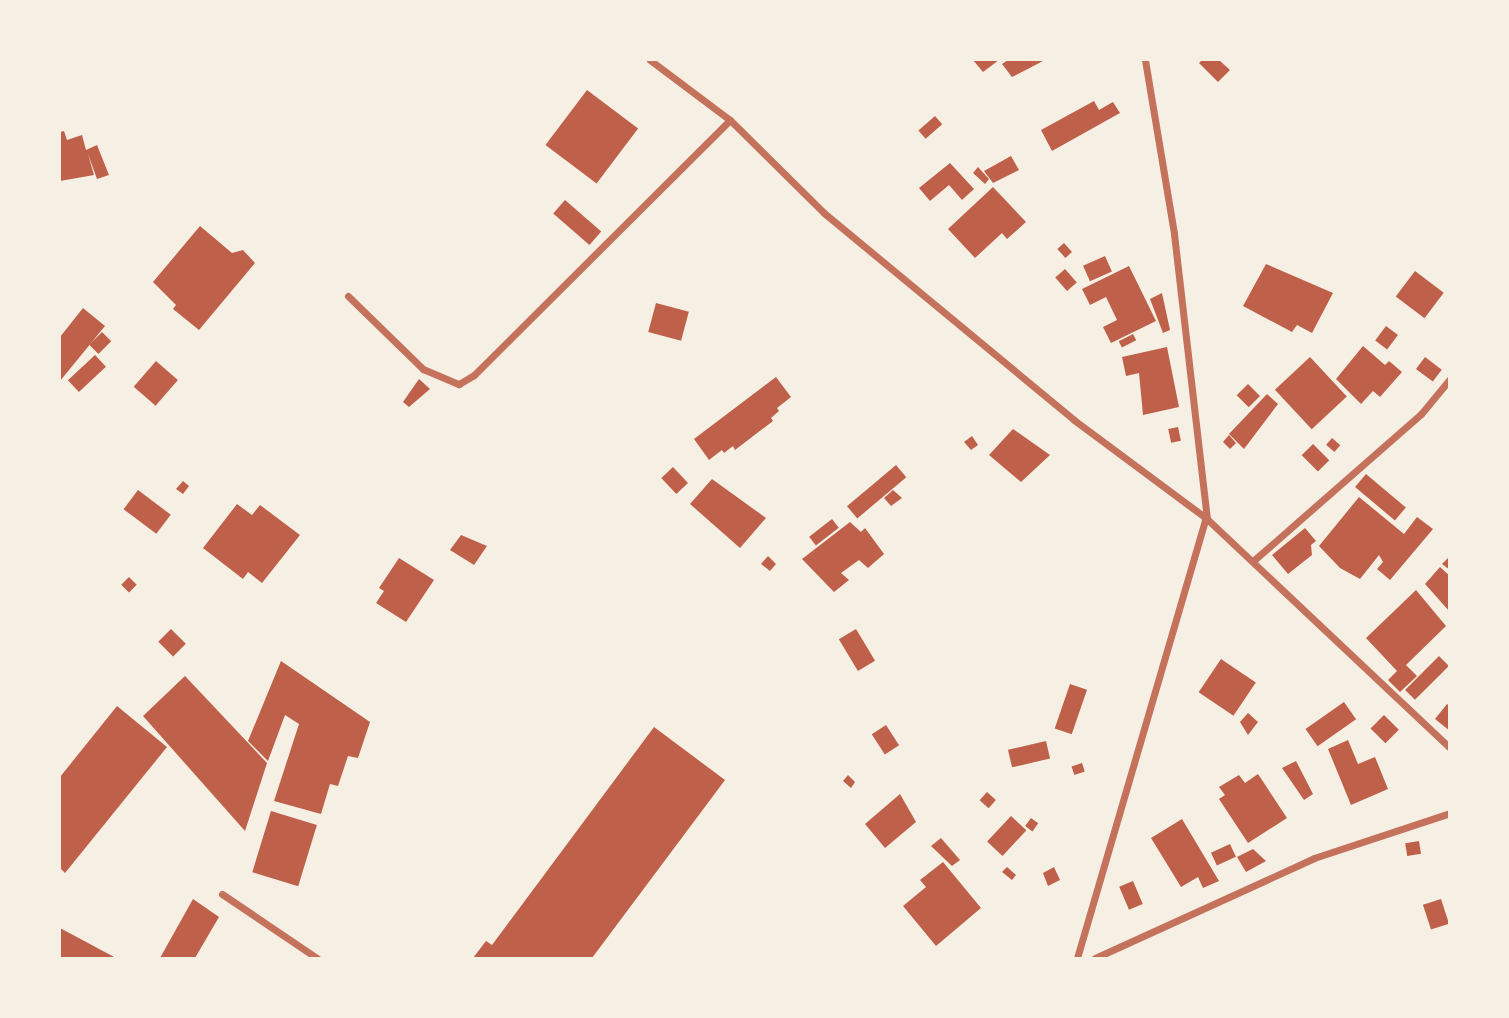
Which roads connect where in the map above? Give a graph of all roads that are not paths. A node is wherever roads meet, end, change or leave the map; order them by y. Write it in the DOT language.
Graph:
graph roads {
  1 [pos="650,60"];
  2 [pos="1144,60"];
  3 [pos="730,120"];
  4 [pos="348,296"];
  5 [pos="1450,379"];
  6 [pos="1206,518"];
  7 [pos="1253,561"];
  8 [pos="1450,745"];
  9 [pos="1450,813"];
  10 [pos="222,894"];
  11 [pos="317,958"];
  12 [pos="1077,958"];
  13 [pos="1095,958"];
  1 -- 3 [label="street"];
  2 -- 6 [label="street"];
  3 -- 4 [label="street"];
  3 -- 6 [label="street"];
  5 -- 7 [label="street"];
  6 -- 7 [label="street"];
  6 -- 8 [label="street"];
  6 -- 12 [label="street"];
  7 -- 8 [label="street"];
  9 -- 13 [label="street"];
  10 -- 11 [label="street"];
}
